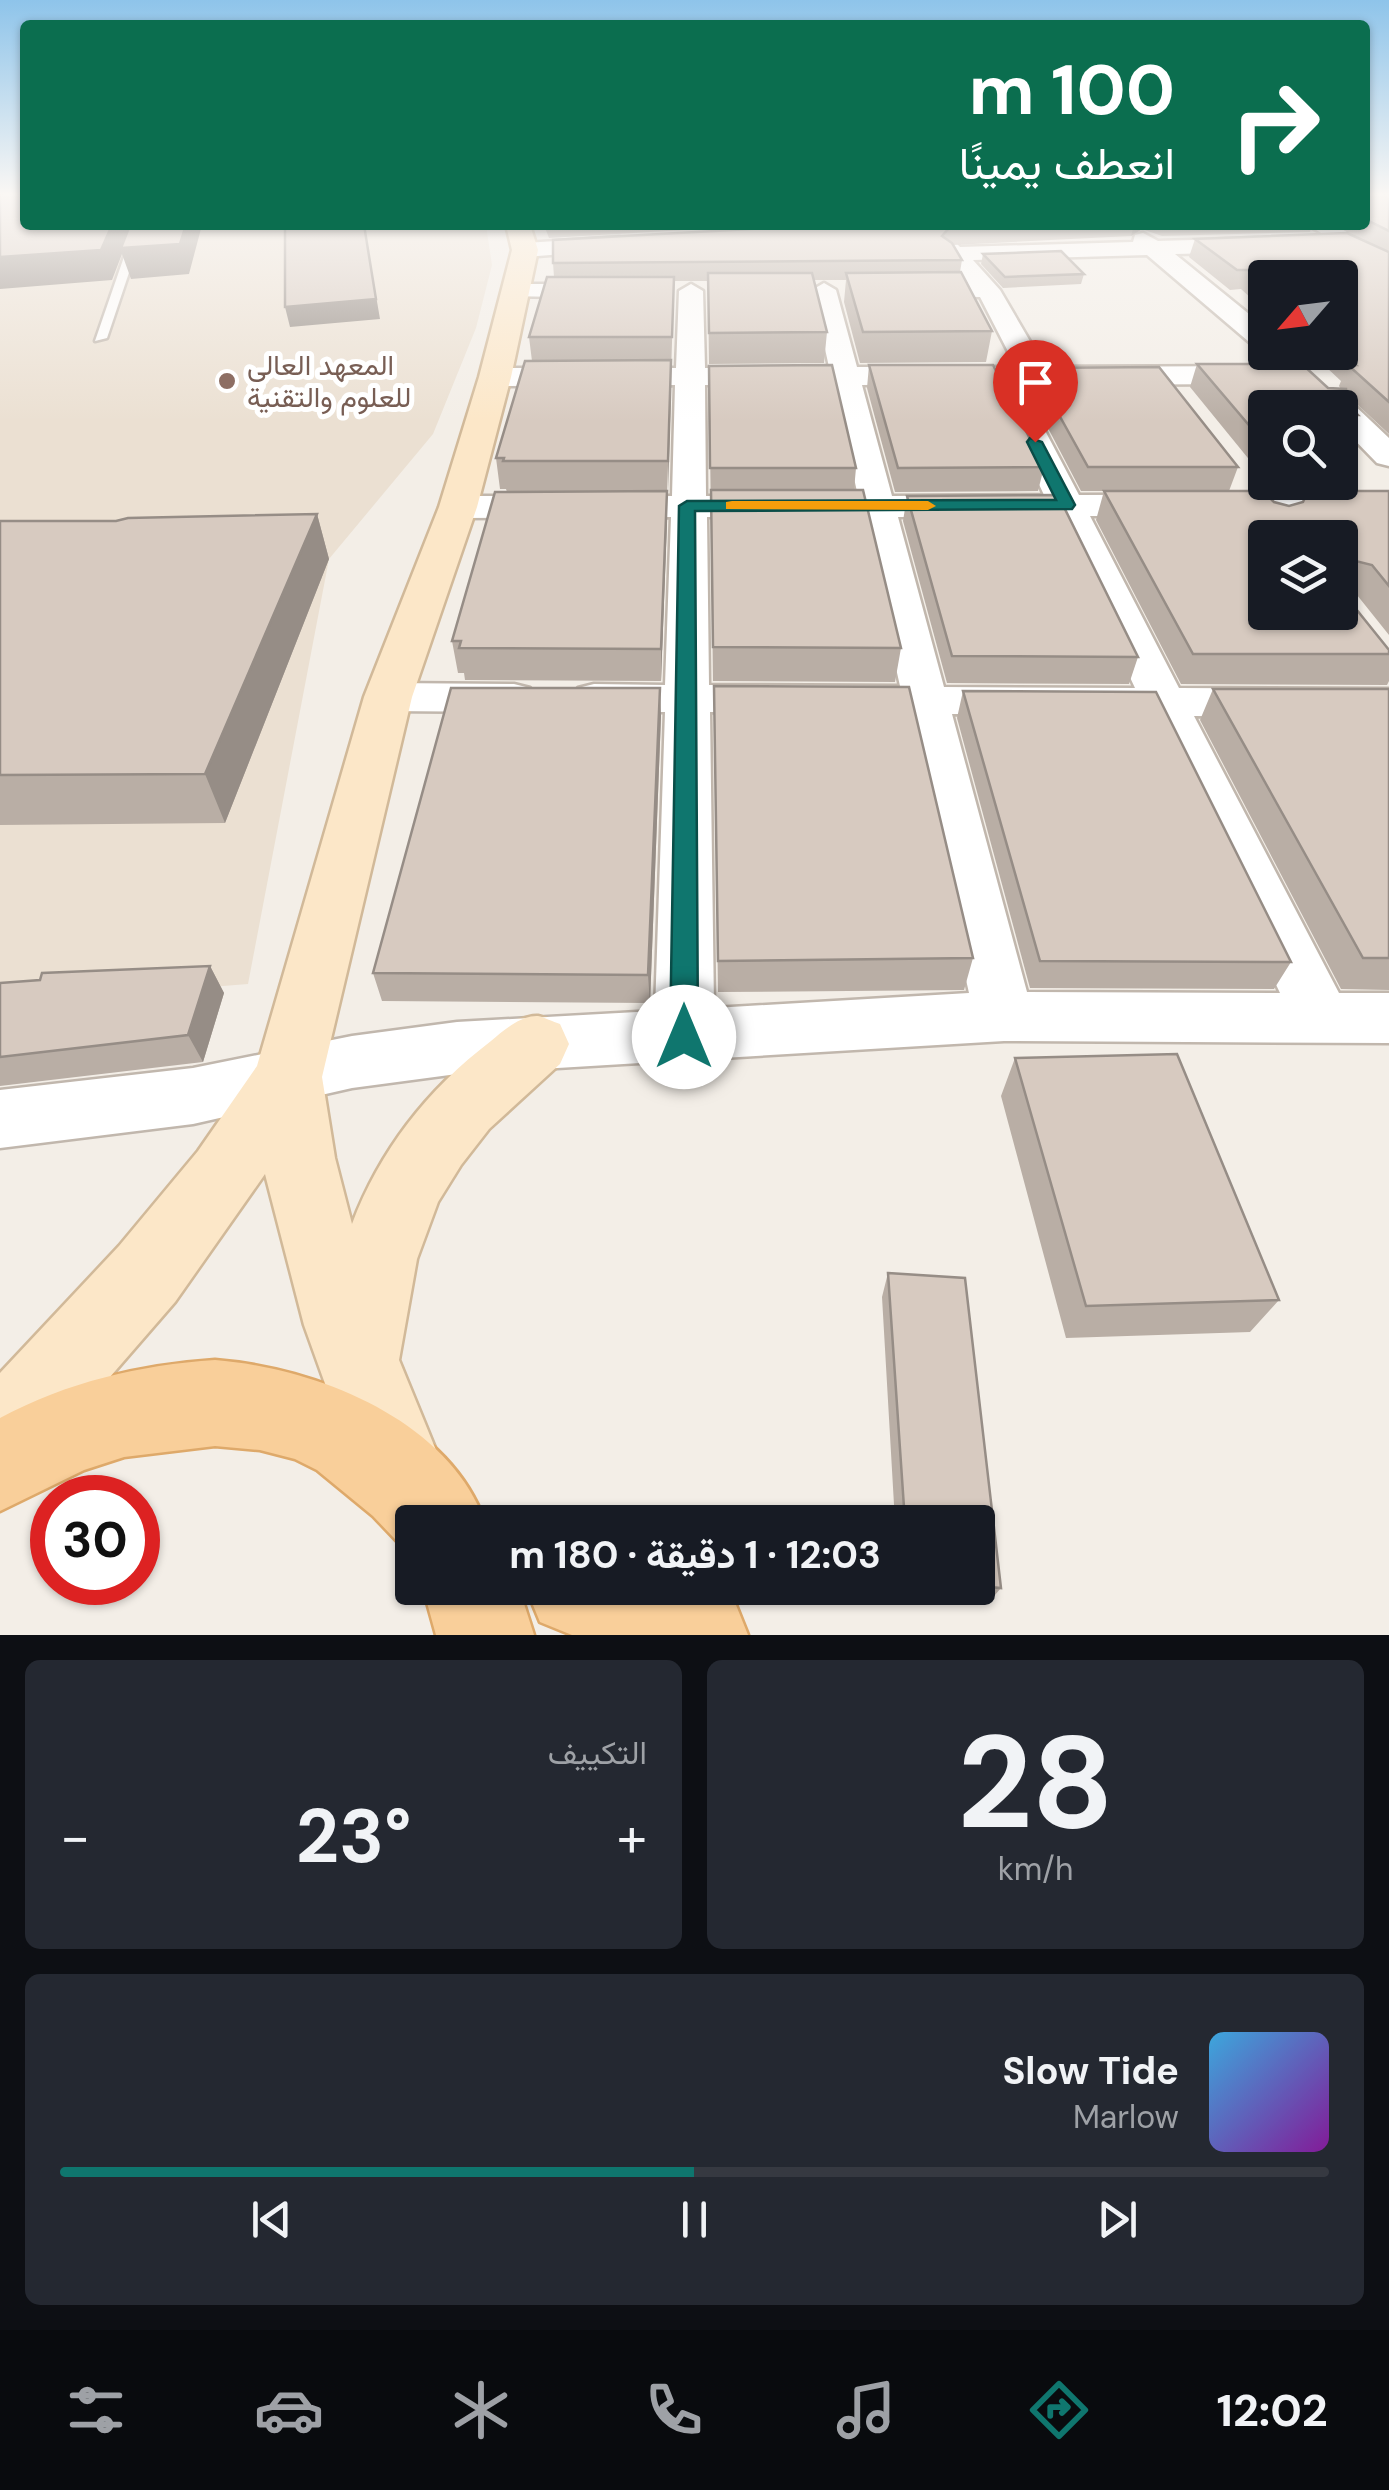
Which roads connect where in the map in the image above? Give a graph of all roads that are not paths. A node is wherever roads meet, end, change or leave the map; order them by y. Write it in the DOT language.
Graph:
graph roads {
  1 [pos="124,269"];
  2 [pos="516,269"];
  3 [pos="564,269"];
  4 [pos="969,269"];
  5 [pos="1180,269"];
  6 [pos="824,290"];
  7 [pos="879,290"];
  8 [pos="988,290"];
  9 [pos="632,291"];
  10 [pos="691,291"];
  11 [pos="1248,326"];
  12 [pos="100,338"];
  13 [pos="1248,367"];
  14 [pos="1161,376"];
  15 [pos="690,377"];
  16 [pos="1013,377"];
  17 [pos="495,378"];
  18 [pos="848,378"];
  19 [pos="1316,385"];
  20 [pos="1321,390"];
  21 [pos="1184,404"];
  22 [pos="1358,426"];
  23 [pos="1389,456"];
  24 [pos="1240,476"];
  25 [pos="1067,505"];
  26 [pos="1263,505"];
  27 [pos="1389,505"];
  28 [pos="458,506"];
  29 [pos="687,506"];
  30 [pos="879,506"];
  31 [pos="1274,520"];
  32 [pos="388,697"];
  33 [pos="685,699"];
  34 [pos="927,700"];
  35 [pos="1164,702"];
  36 [pos="1389,704"];
  37 [pos="1004,1016"];
  38 [pos="1389,1018"];
  39 [pos="1322,1019"];
  40 [pos="684,1037"];
  41 [pos="536,1044"];
  42 [pos="288,1078"];
  43 [pos="0,1119"];
  44 [pos="358,1367"];
  45 [pos="0,1437"];
  46 [pos="0,1466"];
  47 [pos="416,1505"];
  48 [pos="428,1505"];
  49 [pos="473,1605"];
  50 [pos="620,1605"];
  51 [pos="486,1635"];
  52 [pos="700,1635"];
  1 -- 12 [label="lane"];
  2 -- 17 [label="main road"];
  3 -- 9 [label="street"];
  4 -- 8 [label="street"];
  5 -- 11 [label="street"];
  6 -- 18 [label="street"];
  7 -- 8 [label="street"];
  8 -- 16 [label="street"];
  10 -- 15 [label="street"];
  13 -- 14 [label="street"];
  14 -- 16 [label="street"];
  14 -- 21 [label="street"];
  15 -- 17 [label="street"];
  15 -- 18 [label="street"];
  15 -- 29 [label="street"];
  16 -- 18 [label="street"];
  16 -- 25 [label="street"];
  17 -- 28 [label="main road"];
  18 -- 30 [label="street"];
  19 -- 20 [label="street"];
  22 -- 23 [label="street"];
  24 -- 26 [label="street"];
  25 -- 26 [label="street"];
  25 -- 30 [label="street"];
  25 -- 35 [label="street"];
  26 -- 27 [label="street"];
  26 -- 31 [label="street"];
  28 -- 29 [label="street"];
  28 -- 32 [label="main road"];
  29 -- 30 [label="street"];
  29 -- 33 [label="street"];
  30 -- 34 [label="street"];
  32 -- 33 [label="street"];
  32 -- 42 [label="main road"];
  33 -- 34 [label="street"];
  33 -- 40 [label="street"];
  34 -- 35 [label="street"];
  34 -- 37 [label="street"];
  35 -- 36 [label="street"];
  35 -- 39 [label="street"];
  37 -- 39 [label="street"];
  37 -- 40 [label="street"];
  38 -- 39 [label="street"];
  40 -- 41 [label="street"];
  41 -- 42 [label="street"];
  41 -- 44 [label="main road"];
  42 -- 43 [label="street"];
  42 -- 44 [label="main road"];
  42 -- 45 [label="main road"];
  44 -- 48 [label="main road"];
  46 -- 47 [label="main road"];
  49 -- 51 [label="main road"];
  50 -- 52 [label="main road"];
}
